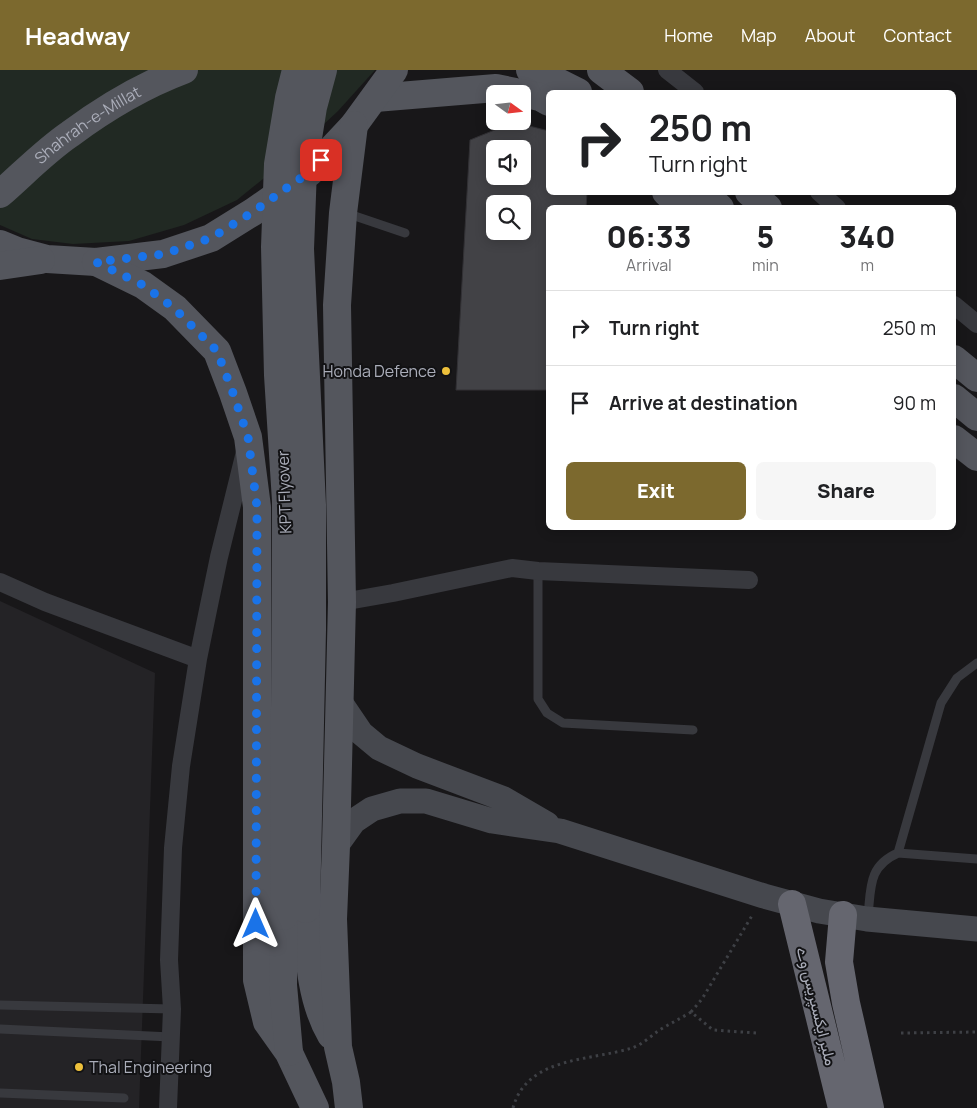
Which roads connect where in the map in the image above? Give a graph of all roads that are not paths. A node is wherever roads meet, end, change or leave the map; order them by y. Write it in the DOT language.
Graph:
graph roads {
  1 [pos="184,70"];
  2 [pos="296,70"];
  3 [pos="323,70"];
  4 [pos="394,70"];
  5 [pos="530,70"];
  6 [pos="570,70"];
  7 [pos="601,70"];
  8 [pos="667,70"];
  9 [pos="574,90"];
  10 [pos="593,90"];
  11 [pos="627,90"];
  12 [pos="692,90"];
  13 [pos="374,98"];
  14 [pos="546,100"];
  15 [pos="354,125"];
  16 [pos="0,194"];
  17 [pos="669,195"];
  18 [pos="707,195"];
  19 [pos="753,195"];
  20 [pos="822,195"];
  21 [pos="680,205"];
  22 [pos="717,205"];
  23 [pos="764,205"];
  24 [pos="834,205"];
  25 [pos="343,213"];
  26 [pos="405,233"];
  27 [pos="0,244"];
  28 [pos="48,260"];
  29 [pos="96,262"];
  30 [pos="0,266"];
  31 [pos="956,306"];
  32 [pos="977,324"];
  33 [pos="956,361"];
  34 [pos="977,378"];
  35 [pos="956,400"];
  36 [pos="977,417"];
  37 [pos="248,437"];
  38 [pos="956,440"];
  39 [pos="977,457"];
  40 [pos="538,571"];
  41 [pos="749,580"];
  42 [pos="0,582"];
  43 [pos="342,602"];
  44 [pos="198,659"];
  45 [pos="977,663"];
  46 [pos="340,702"];
  47 [pos="694,730"];
  48 [pos="560,831"];
  49 [pos="336,846"];
  50 [pos="898,854"];
  51 [pos="977,859"];
  52 [pos="792,904"];
  53 [pos="295,913"];
  54 [pos="855,917"];
  55 [pos="977,929"];
  56 [pos="0,1004"];
  57 [pos="172,1009"];
  58 [pos="0,1029"];
  59 [pos="170,1036"];
  60 [pos="338,1047"];
  61 [pos="289,1054"];
  62 [pos="0,1093"];
  63 [pos="124,1098"];
  64 [pos="168,1108"];
  65 [pos="315,1108"];
  66 [pos="349,1108"];
  67 [pos="842,1108"];
  68 [pos="870,1108"];
  1 -- 16 [label="main road, Shahrah-e-Millat"];
  2 -- 53 [label="main road, KPT Flyover, bridge"];
  3 -- 53 [label="main road, KPT Flyover, bridge"];
  4 -- 13 [label="main road"];
  5 -- 9 [label="main road"];
  6 -- 10 [label="main road"];
  7 -- 11 [label="main road"];
  8 -- 12 [label="street"];
  13 -- 14 [label="main road"];
  13 -- 15 [label="main road"];
  15 -- 25 [label="main road"];
  15 -- 29 [label="main road"];
  17 -- 21 [label="main road"];
  18 -- 22 [label="main road"];
  19 -- 23 [label="main road"];
  20 -- 24 [label="street"];
  25 -- 26 [label="lane"];
  25 -- 43 [label="main road"];
  27 -- 28 [label="main road"];
  28 -- 29 [label="main road"];
  28 -- 30 [label="main road"];
  29 -- 37 [label="main road"];
  31 -- 32 [label="street"];
  33 -- 34 [label="main road"];
  35 -- 36 [label="main road"];
  37 -- 44 [label="street"];
  37 -- 61 [label="main road"];
  38 -- 39 [label="main road"];
  40 -- 41 [label="street"];
  40 -- 43 [label="street"];
  40 -- 47 [label="lane"];
  42 -- 44 [label="street"];
  43 -- 46 [label="main road"];
  44 -- 57 [label="street"];
  45 -- 50 [label="lane"];
  46 -- 48 [label="street"];
  46 -- 49 [label="main road"];
  48 -- 49 [label="street"];
  48 -- 52 [label="street"];
  49 -- 60 [label="main road"];
  50 -- 51 [label="lane"];
  50 -- 54 [label="lane"];
  52 -- 54 [label="street"];
  52 -- 67 [label="highway, ملیر ایکسپریس وے"];
  53 -- 60 [label="main road"];
  53 -- 61 [label="main road"];
  54 -- 55 [label="street"];
  54 -- 68 [label="highway, ملیر ایکسپریس وے"];
  56 -- 57 [label="lane"];
  57 -- 59 [label="street"];
  58 -- 59 [label="lane"];
  59 -- 64 [label="street"];
  60 -- 66 [label="main road"];
  61 -- 65 [label="main road"];
  62 -- 63 [label="lane"];
}
